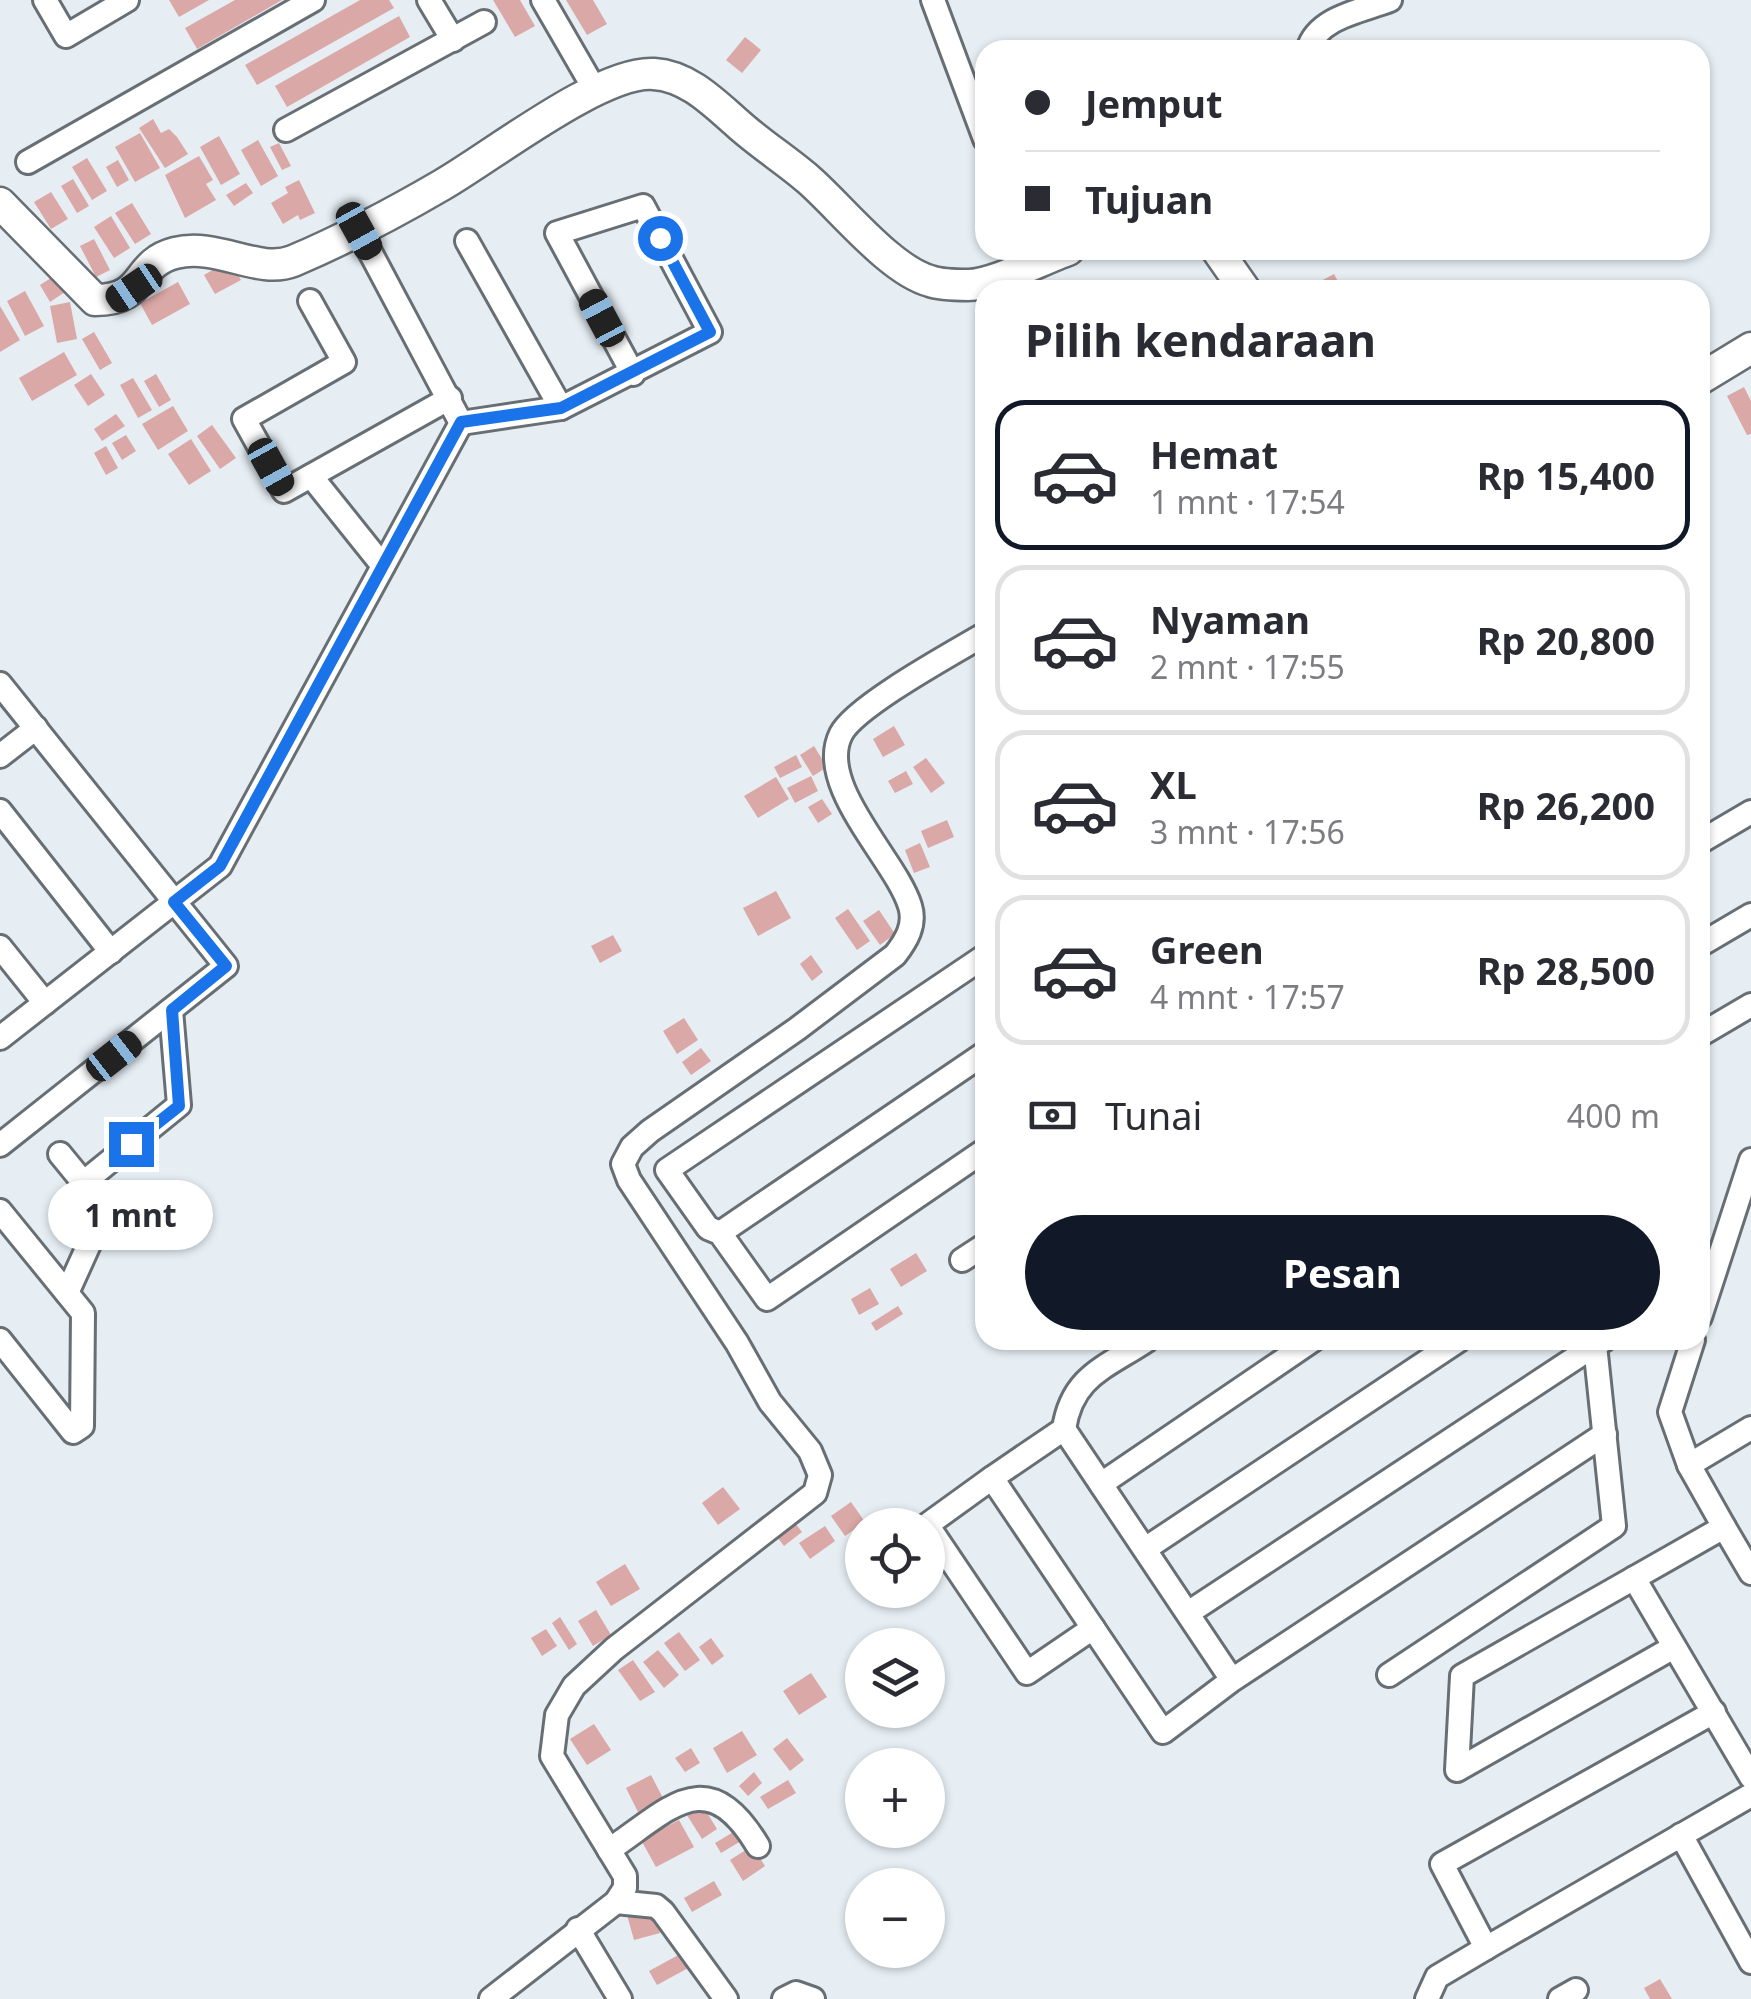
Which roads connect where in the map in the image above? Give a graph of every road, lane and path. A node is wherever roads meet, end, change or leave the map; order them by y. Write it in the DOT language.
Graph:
graph roads {
  1 [pos="46,0"];
  2 [pos="127,0"];
  3 [pos="313,0"];
  4 [pos="430,0"];
  5 [pos="543,0"];
  6 [pos="932,0"];
  7 [pos="1390,0"];
  8 [pos="484,22"];
  9 [pos="453,40"];
  10 [pos="1313,40"];
  11 [pos="595,90"];
  12 [pos="975,113"];
  13 [pos="286,130"];
  14 [pos="28,162"];
  15 [pos="0,203"];
  16 [pos="359,231"];
  17 [pos="466,241"];
  18 [pos="1021,260"];
  19 [pos="983,280"];
  20 [pos="975,284"];
  21 [pos="310,301"];
  22 [pos="1751,348"];
  23 [pos="1710,373"];
  24 [pos="632,374"];
  25 [pos="450,398"];
  26 [pos="561,408"];
  27 [pos="461,422"];
  28 [pos="311,476"];
  29 [pos="383,566"];
  30 [pos="975,640"];
  31 [pos="0,684"];
  32 [pos="36,728"];
  33 [pos="0,756"];
  34 [pos="0,811"];
  35 [pos="1751,812"];
  36 [pos="1710,836"];
  37 [pos="174,902"];
  38 [pos="1751,915"];
  39 [pos="1710,939"];
  40 [pos="0,948"];
  41 [pos="111,952"];
  42 [pos="975,963"];
  43 [pos="45,1004"];
  44 [pos="1751,1006"];
  45 [pos="172,1010"];
  46 [pos="1710,1029"];
  47 [pos="0,1038"];
  48 [pos="975,1060"];
  49 [pos="0,1146"];
  50 [pos="60,1154"];
  51 [pos="975,1157"];
  52 [pos="1751,1160"];
  53 [pos="84,1183"];
  54 [pos="0,1212"];
  55 [pos="720,1232"];
  56 [pos="975,1252"];
  57 [pos="962,1260"];
  58 [pos="1710,1287"];
  59 [pos="67,1294"];
  60 [pos="0,1340"];
  61 [pos="1132,1350"];
  62 [pos="1298,1350"];
  63 [pos="1443,1350"];
  64 [pos="1587,1350"];
  65 [pos="1600,1350"];
  66 [pos="1690,1350"];
  67 [pos="1751,1428"];
  68 [pos="1064,1430"];
  69 [pos="1605,1434"];
  70 [pos="1689,1465"];
  71 [pos="992,1478"];
  72 [pos="1101,1484"];
  73 [pos="945,1509"];
  74 [pos="1724,1527"];
  75 [pos="1144,1549"];
  76 [pos="945,1552"];
  77 [pos="1751,1573"];
  78 [pos="1634,1578"];
  79 [pos="1188,1613"];
  80 [pos="1094,1628"];
  81 [pos="1674,1647"];
  82 [pos="1389,1675"];
  83 [pos="1232,1680"];
  84 [pos="1714,1712"];
  85 [pos="1751,1778"];
  86 [pos="1751,1795"];
  87 [pos="1681,1835"];
  88 [pos="758,1846"];
  89 [pos="610,1850"];
  90 [pos="616,1902"];
  91 [pos="578,1928"];
  92 [pos="1486,1948"];
  93 [pos="1751,1962"];
  94 [pos="491,1999"];
  95 [pos="620,1999"];
  96 [pos="726,1999"];
  97 [pos="784,1999"];
  98 [pos="813,1999"];
  99 [pos="1427,1999"];
  1 -- 2 [label="street"];
  3 -- 14 [label="street"];
  4 -- 9 [label="street"];
  5 -- 11 [label="street"];
  6 -- 12 [label="street"];
  7 -- 10 [label="street"];
  8 -- 9 [label="street"];
  9 -- 13 [label="street"];
  11 -- 16 [label="street"];
  11 -- 20 [label="street"];
  15 -- 16 [label="street"];
  16 -- 25 [label="street"];
  17 -- 26 [label="street"];
  18 -- 19 [label="street"];
  21 -- 28 [label="street"];
  22 -- 23 [label="street"];
  24 -- 24 [label="street"];
  24 -- 26 [label="street"];
  25 -- 27 [label="street"];
  25 -- 28 [label="street"];
  26 -- 27 [label="street"];
  27 -- 29 [label="street"];
  28 -- 29 [label="street"];
  29 -- 37 [label="street"];
  30 -- 89 [label="street"];
  31 -- 32 [label="street"];
  32 -- 33 [label="street"];
  32 -- 37 [label="street"];
  34 -- 41 [label="street"];
  35 -- 36 [label="street"];
  37 -- 41 [label="street"];
  37 -- 45 [label="street"];
  38 -- 39 [label="street"];
  40 -- 43 [label="street"];
  41 -- 43 [label="street"];
  42 -- 55 [label="street"];
  43 -- 47 [label="street"];
  44 -- 46 [label="street"];
  45 -- 49 [label="street"];
  45 -- 53 [label="street"];
  48 -- 55 [label="street"];
  50 -- 53 [label="street"];
  51 -- 55 [label="street"];
  52 -- 58 [label="street"];
  53 -- 59 [label="street"];
  54 -- 59 [label="street"];
  56 -- 57 [label="street"];
  59 -- 60 [label="street"];
  61 -- 68 [label="street"];
  62 -- 72 [label="street"];
  63 -- 75 [label="street"];
  64 -- 79 [label="street"];
  65 -- 69 [label="street"];
  66 -- 70 [label="street"];
  67 -- 70 [label="street"];
  68 -- 71 [label="street"];
  68 -- 72 [label="street"];
  69 -- 82 [label="street"];
  69 -- 83 [label="street"];
  70 -- 74 [label="street"];
  71 -- 73 [label="street"];
  71 -- 80 [label="street"];
  72 -- 75 [label="street"];
  74 -- 77 [label="street"];
  74 -- 78 [label="street"];
  75 -- 79 [label="street"];
  76 -- 80 [label="street"];
  78 -- 81 [label="street"];
  78 -- 81 [label="street"];
  79 -- 83 [label="street"];
  80 -- 83 [label="street"];
  81 -- 84 [label="street"];
  84 -- 85 [label="street"];
  84 -- 92 [label="street"];
  86 -- 87 [label="street"];
  87 -- 92 [label="street"];
  87 -- 93 [label="street"];
  88 -- 89 [label="street"];
  89 -- 90 [label="street"];
  90 -- 91 [label="street"];
  90 -- 96 [label="street"];
  91 -- 94 [label="street"];
  91 -- 95 [label="street"];
  92 -- 99 [label="street"];
  97 -- 98 [label="street"];
}
